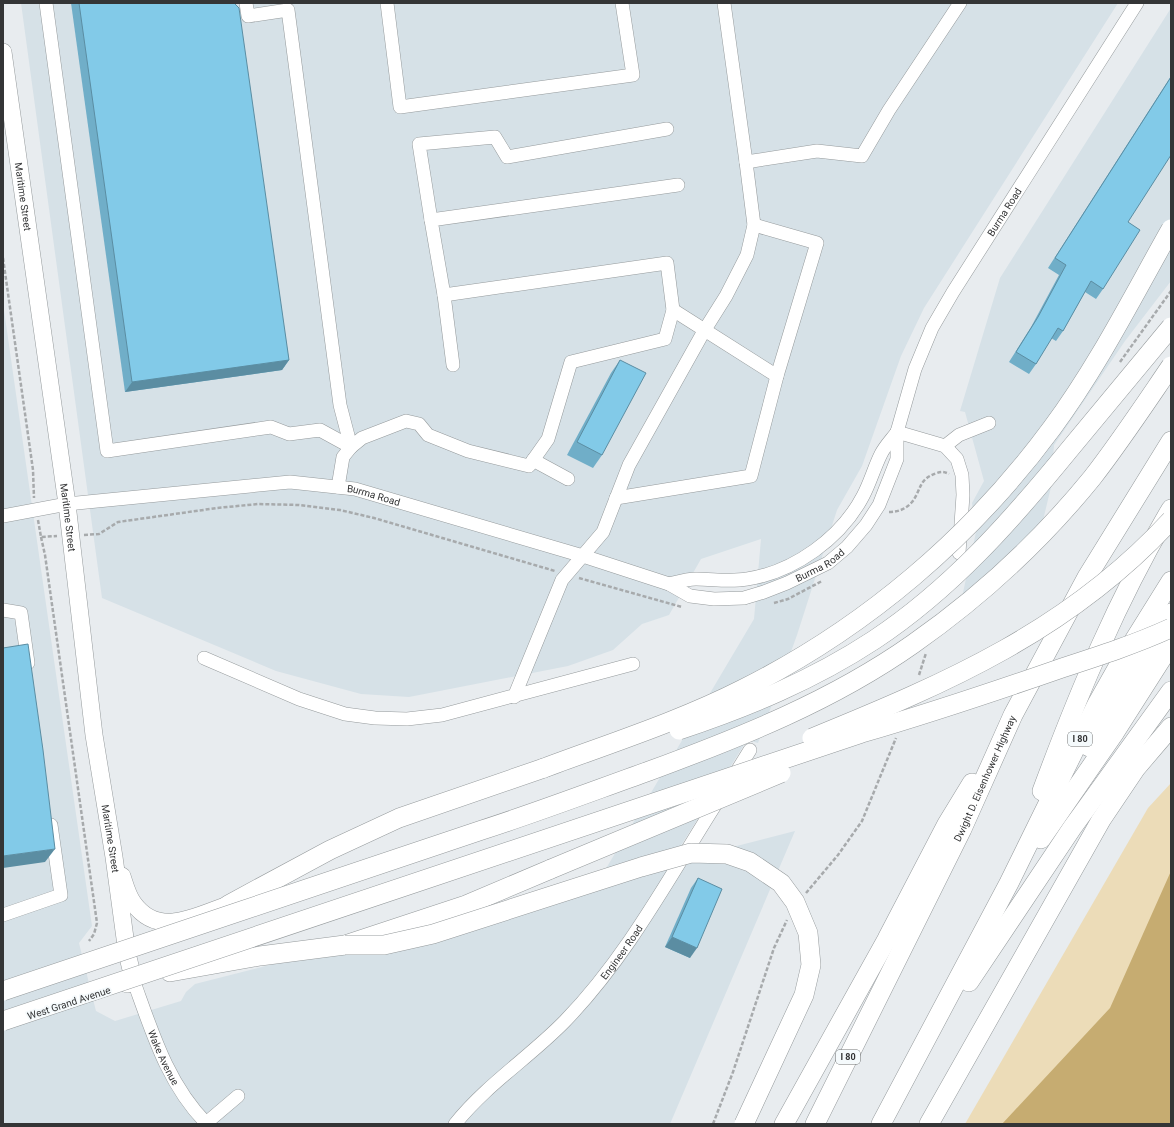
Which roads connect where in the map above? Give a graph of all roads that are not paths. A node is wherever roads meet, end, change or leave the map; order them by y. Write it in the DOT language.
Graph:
graph roads {
  1 [pos="46,3"];
  2 [pos="246,3"];
  3 [pos="387,3"];
  4 [pos="622,3"];
  5 [pos="724,3"];
  6 [pos="960,3"];
  7 [pos="1137,3"];
  8 [pos="287,5"];
  9 [pos="3,52"];
  10 [pos="667,129"];
  11 [pos="746,162"];
  12 [pos="678,185"];
  13 [pos="431,220"];
  14 [pos="754,225"];
  15 [pos="1171,229"];
  16 [pos="444,295"];
  17 [pos="673,310"];
  18 [pos="1171,327"];
  19 [pos="704,331"];
  20 [pos="453,365"];
  21 [pos="1171,366"];
  22 [pos="777,376"];
  23 [pos="989,423"];
  24 [pos="897,432"];
  25 [pos="1171,441"];
  26 [pos="945,446"];
  27 [pos="352,447"];
  28 [pos="533,460"];
  29 [pos="568,479"];
  30 [pos="338,487"];
  31 [pos="616,498"];
  32 [pos="67,504"];
  33 [pos="1171,509"];
  34 [pos="3,516"];
  35 [pos="1171,520"];
  36 [pos="959,553"];
  37 [pos="583,556"];
  38 [pos="1171,581"];
  39 [pos="668,584"];
  40 [pos="3,610"];
  41 [pos="1171,613"];
  42 [pos="1171,628"];
  43 [pos="1171,644"];
  44 [pos="204,658"];
  45 [pos="634,664"];
  46 [pos="30,676"];
  47 [pos="1171,691"];
  48 [pos="514,697"];
  49 [pos="942,709"];
  50 [pos="1013,715"];
  51 [pos="1171,726"];
  52 [pos="750,750"];
  53 [pos="544,768"];
  54 [pos="49,809"];
  55 [pos="627,812"];
  56 [pos="114,857"];
  57 [pos="999,902"];
  58 [pos="228,905"];
  59 [pos="3,915"];
  60 [pos="345,945"];
  61 [pos="127,953"];
  62 [pos="134,982"];
  63 [pos="3,991"];
  64 [pos="3,995"];
  65 [pos="3,1021"];
  66 [pos="3,1025"];
  67 [pos="906,1077"];
  68 [pos="238,1096"];
  69 [pos="206,1124"];
  70 [pos="455,1124"];
  71 [pos="744,1124"];
  72 [pos="784,1124"];
  73 [pos="815,1124"];
  74 [pos="881,1124"];
  75 [pos="929,1124"];
  1 -- 27 [label="street"];
  2 -- 8 [label="street"];
  3 -- 4 [label="street"];
  5 -- 11 [label="street"];
  6 -- 11 [label="street"];
  7 -- 24 [label="street, Burma Road"];
  8 -- 27 [label="street"];
  9 -- 32 [label="main road, Maritime Street"];
  10 -- 13 [label="street"];
  11 -- 14 [label="street"];
  12 -- 13 [label="street"];
  13 -- 16 [label="street"];
  14 -- 19 [label="street"];
  14 -- 22 [label="street"];
  15 -- 53 [label="highway, bridge"];
  16 -- 17 [label="street"];
  16 -- 20 [label="street"];
  17 -- 19 [label="street"];
  17 -- 28 [label="street"];
  18 -- 53 [label="highway, bridge"];
  19 -- 22 [label="street"];
  19 -- 31 [label="street"];
  21 -- 63 [label="highway, bridge"];
  22 -- 31 [label="street"];
  23 -- 26 [label="street"];
  24 -- 26 [label="street"];
  24 -- 39 [label="street, Burma Road"];
  24 -- 39 [label="street, Burma Road"];
  25 -- 50 [label="highway, Dwight D. Eisenhower Highway / I 80"];
  26 -- 36 [label="street"];
  27 -- 28 [label="street"];
  27 -- 30 [label="street"];
  28 -- 29 [label="street"];
  30 -- 32 [label="street, Burma Road"];
  30 -- 37 [label="street, Burma Road"];
  31 -- 37 [label="street"];
  32 -- 34 [label="street, Burma Road"];
  32 -- 56 [label="main road, Maritime Street"];
  33 -- 57 [label="highway"];
  35 -- 55 [label="highway, bridge"];
  37 -- 39 [label="street, Burma Road"];
  37 -- 48 [label="street"];
  38 -- 57 [label="highway, I 80"];
  40 -- 46 [label="street"];
  41 -- 57 [label="highway, I 80"];
  42 -- 49 [label="highway, bridge"];
  43 -- 57 [label="highway, I 80"];
  44 -- 48 [label="street"];
  45 -- 48 [label="street"];
  47 -- 67 [label="highway"];
  49 -- 55 [label="highway, bridge"];
  49 -- 60 [label="highway, bridge"];
  50 -- 72 [label="highway"];
  50 -- 73 [label="highway, Dwight D. Eisenhower Highway / I 80"];
  51 -- 75 [label="highway"];
  52 -- 70 [label="street, Engineer Road"];
  53 -- 58 [label="highway"];
  54 -- 59 [label="street"];
  55 -- 65 [label="highway, bridge"];
  56 -- 58 [label="main road"];
  56 -- 61 [label="main road, Maritime Street"];
  57 -- 67 [label="highway, I 80"];
  58 -- 61 [label="main road"];
  60 -- 62 [label="highway"];
  60 -- 71 [label="highway, bridge"];
  61 -- 62 [label="main road, Maritime Street"];
  61 -- 64 [label="main road"];
  62 -- 66 [label="main road, West Grand Avenue"];
  62 -- 69 [label="street, Wake Avenue"];
  67 -- 74 [label="highway, I 80"];
  68 -- 69 [label="street"];
}
